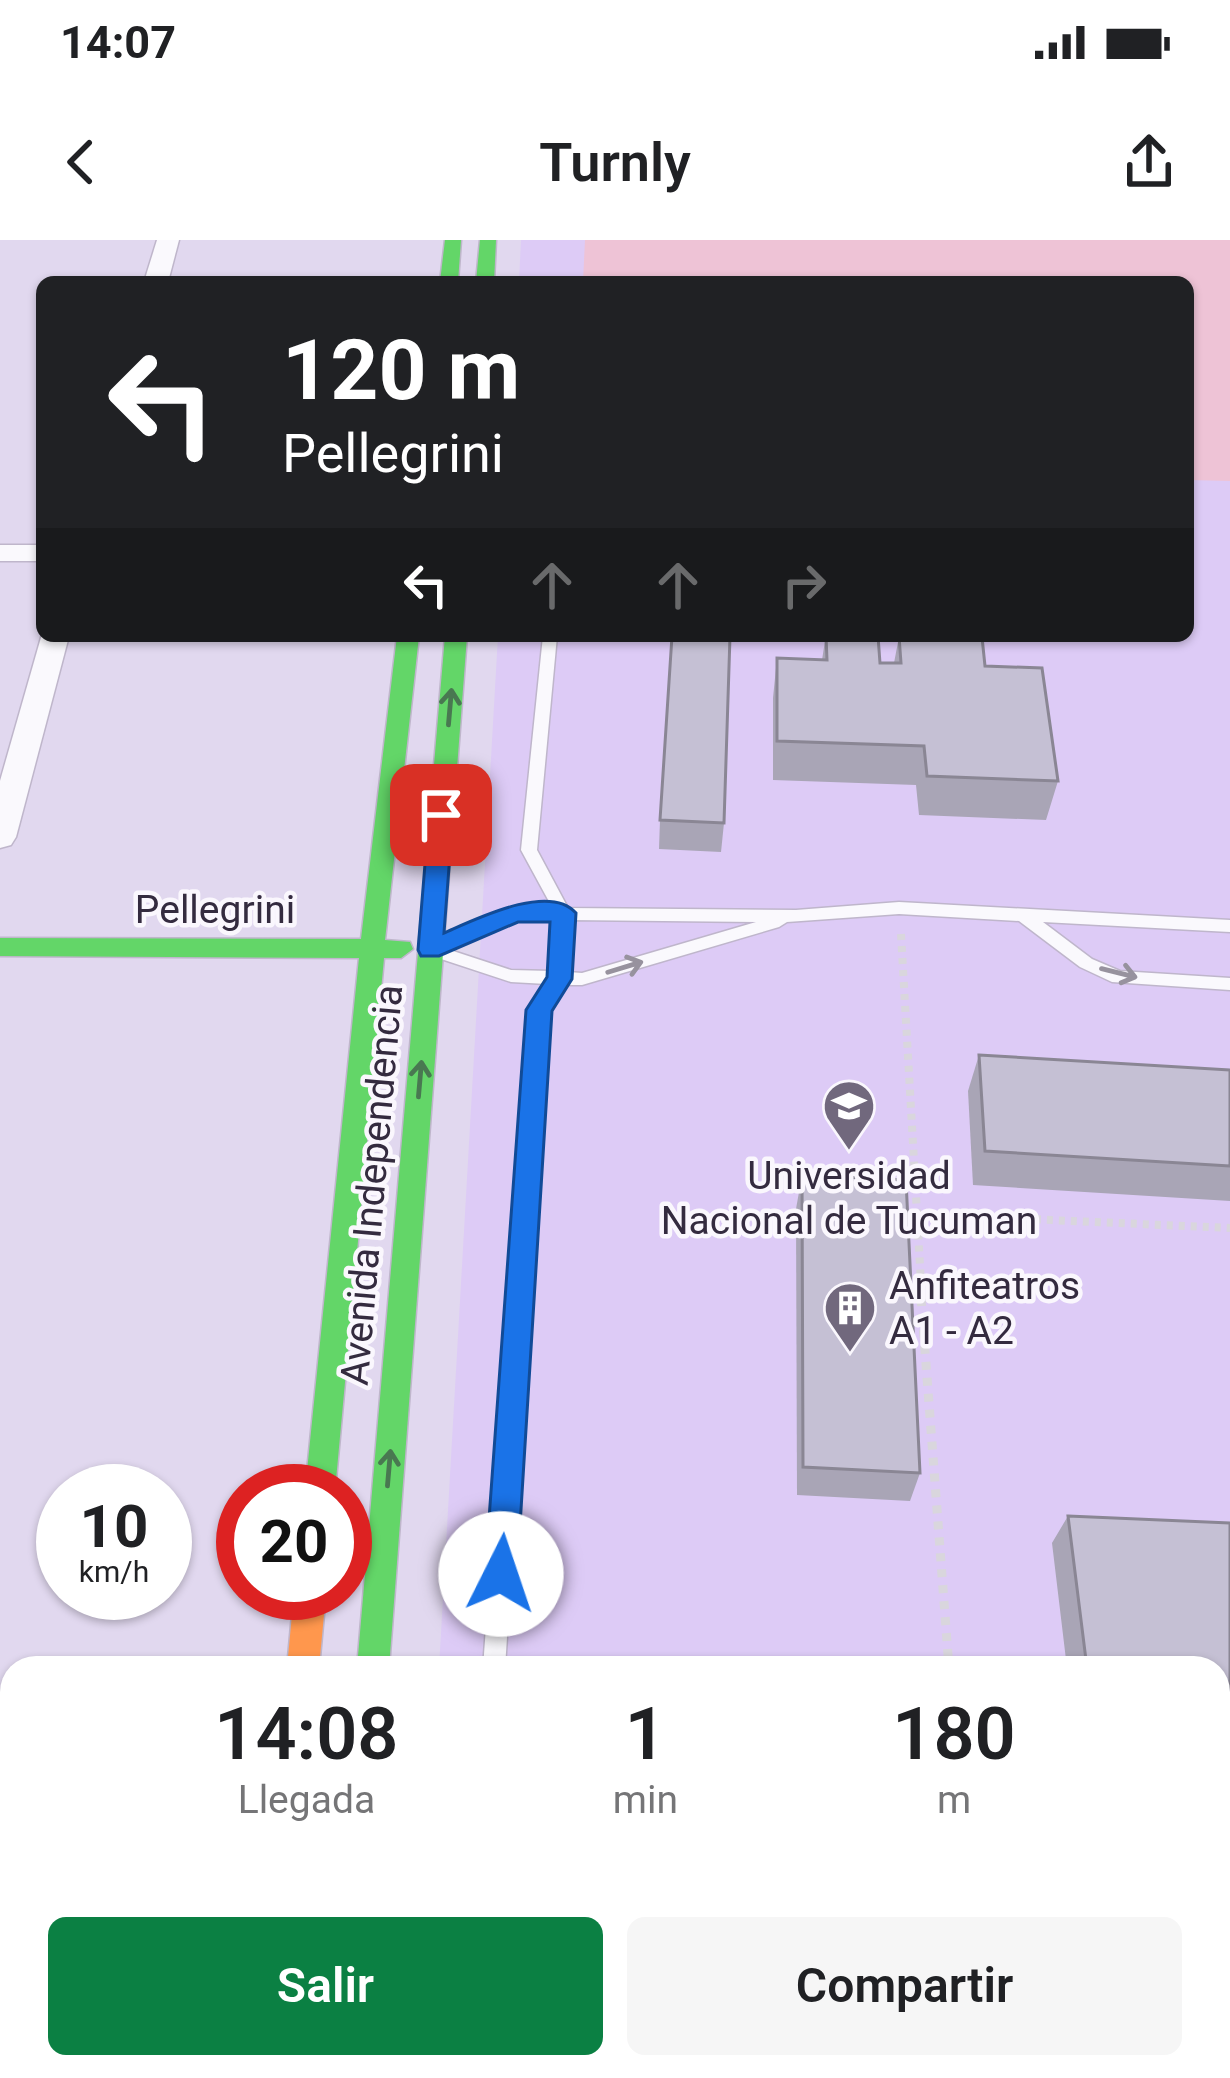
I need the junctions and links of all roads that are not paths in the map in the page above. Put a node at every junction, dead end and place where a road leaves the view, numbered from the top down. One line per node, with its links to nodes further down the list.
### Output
1 (168, 240): 4 (street)
2 (453, 240): 5 (main road)
3 (488, 240): 6 (main road)
4 (158, 276)
5 (449, 276)
6 (485, 276)
7 (0, 553): 8 (street)
8 (36, 553)
9 (54, 642): 13 (street)
10 (407, 642): 19 (main road, Avenida Independencia)
11 (456, 642): 20 (main road, Avenida Independencia, one-way to 11)
12 (549, 642): 14 (lane)
13 (0, 837)
14 (563, 913): 15 (lane, Pellegrini); 20 (lane, Pellegrini); 21 (lane)
15 (796, 916): 16 (lane, Pellegrini); 21 (lane, Pellegrini, one-way to 15)
16 (1024, 916): 17 (lane, Pellegrini); 22 (lane, one-way to 22)
17 (1230, 926)
18 (0, 947): 19 (main road, Pellegrini)
19 (372, 950): 20 (main road, Pellegrini); 23 (main road, Avenida Independencia)
20 (430, 950): 21 (lane, Pellegrini); 26 (main road, Avenida Independencia, one-way to 20)
21 (559, 979): 27 (lane)
22 (1230, 984)
23 (323, 1464)
24 (307, 1620): 25 (main road)
25 (304, 1656)
26 (374, 1656)
27 (495, 1656)

